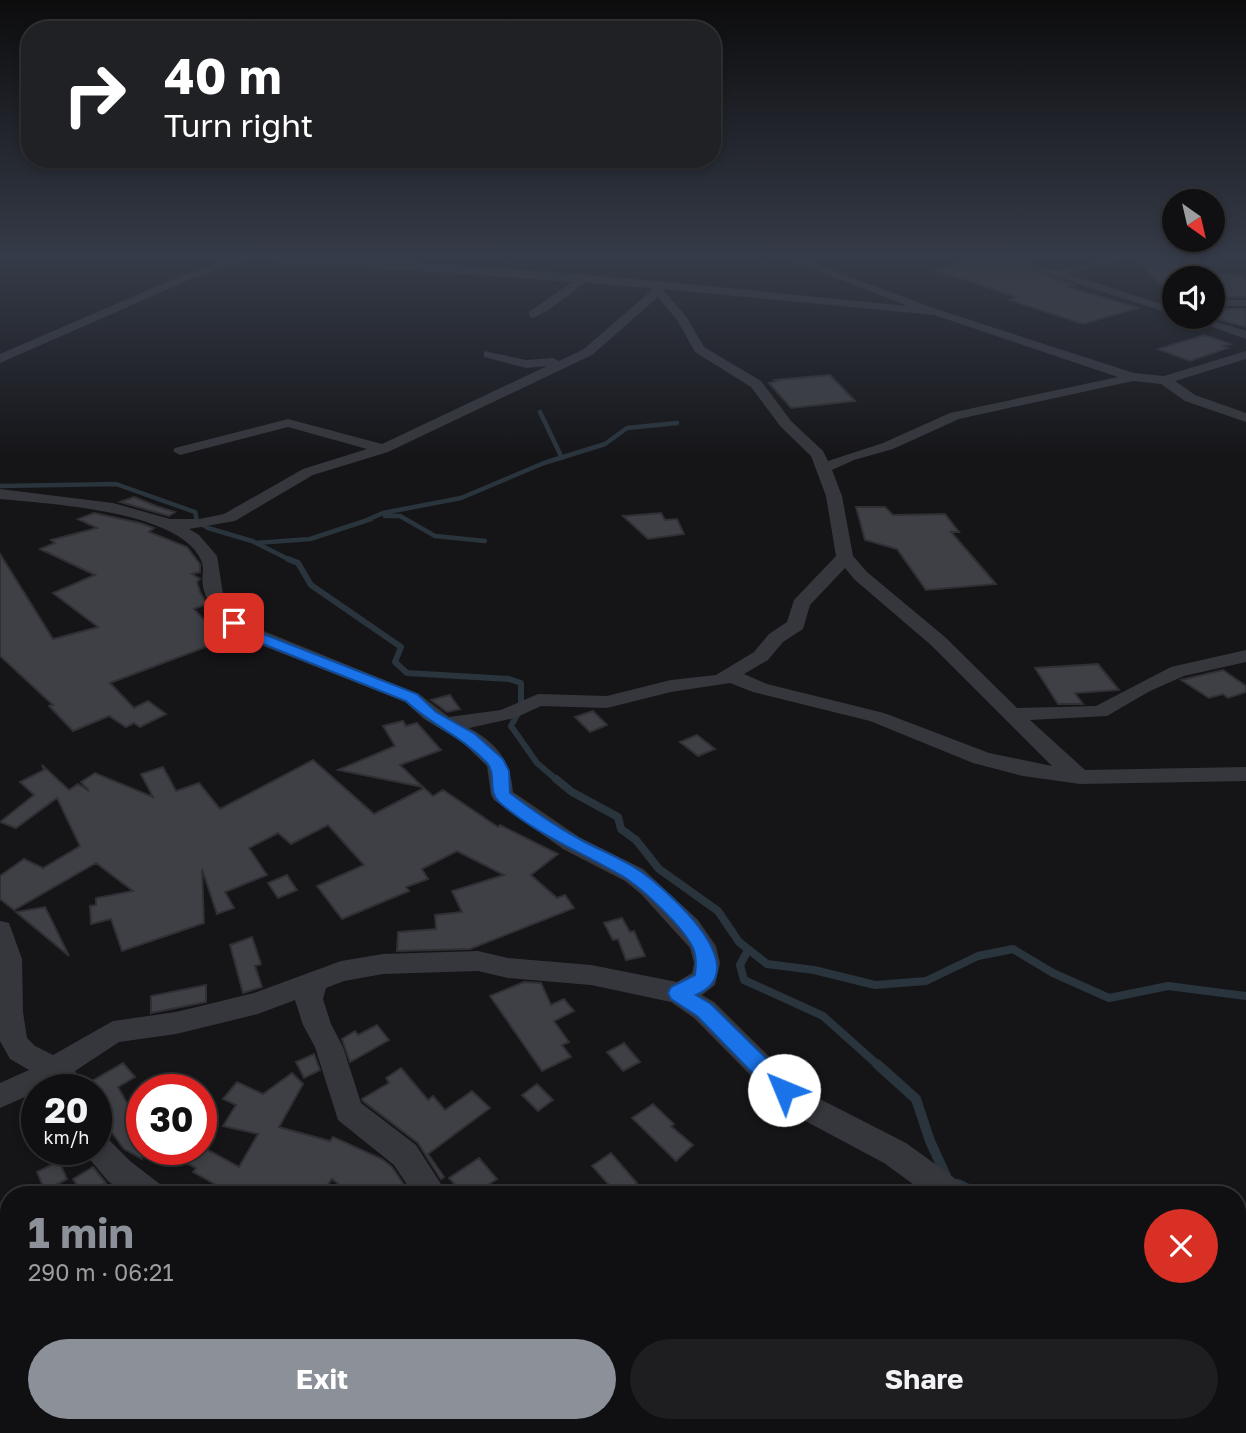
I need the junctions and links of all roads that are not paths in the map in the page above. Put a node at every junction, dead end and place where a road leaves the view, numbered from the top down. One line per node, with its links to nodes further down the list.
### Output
1 (78, 325): 9 (street)
2 (619, 325): 10 (street)
3 (685, 325): 16 (street)
4 (974, 325): 11 (street)
5 (1225, 328): 6 (street)
6 (1246, 335)
7 (488, 354): 10 (street)
8 (1246, 355): 12 (street)
9 (0, 359)
10 (566, 361): 14 (street)
11 (1132, 377): 12 (street); 16 (street)
12 (1165, 380): 13 (street)
13 (1246, 418)
14 (383, 449): 15 (street); 18 (street)
15 (180, 451)
16 (824, 468): 19 (street)
17 (0, 494): 18 (street)
18 (170, 524): 23 (street)
19 (845, 557): 21 (street); 22 (street)
20 (1246, 656): 22 (street)
21 (731, 676): 23 (street); 25 (street)
22 (1010, 714): 25 (street)
23 (448, 723): 28 (street)
24 (1246, 774): 25 (street)
25 (1080, 777)
26 (0, 930): 29 (street)
27 (314, 983): 28 (street); 30 (street); 35 (street)
28 (678, 993): 36 (street)
29 (55, 1074)
30 (68, 1074)
31 (21, 1090): 32 (street)
32 (0, 1096)
33 (112, 1164): 34 (street)
34 (138, 1186)
35 (426, 1186)
36 (941, 1186)

